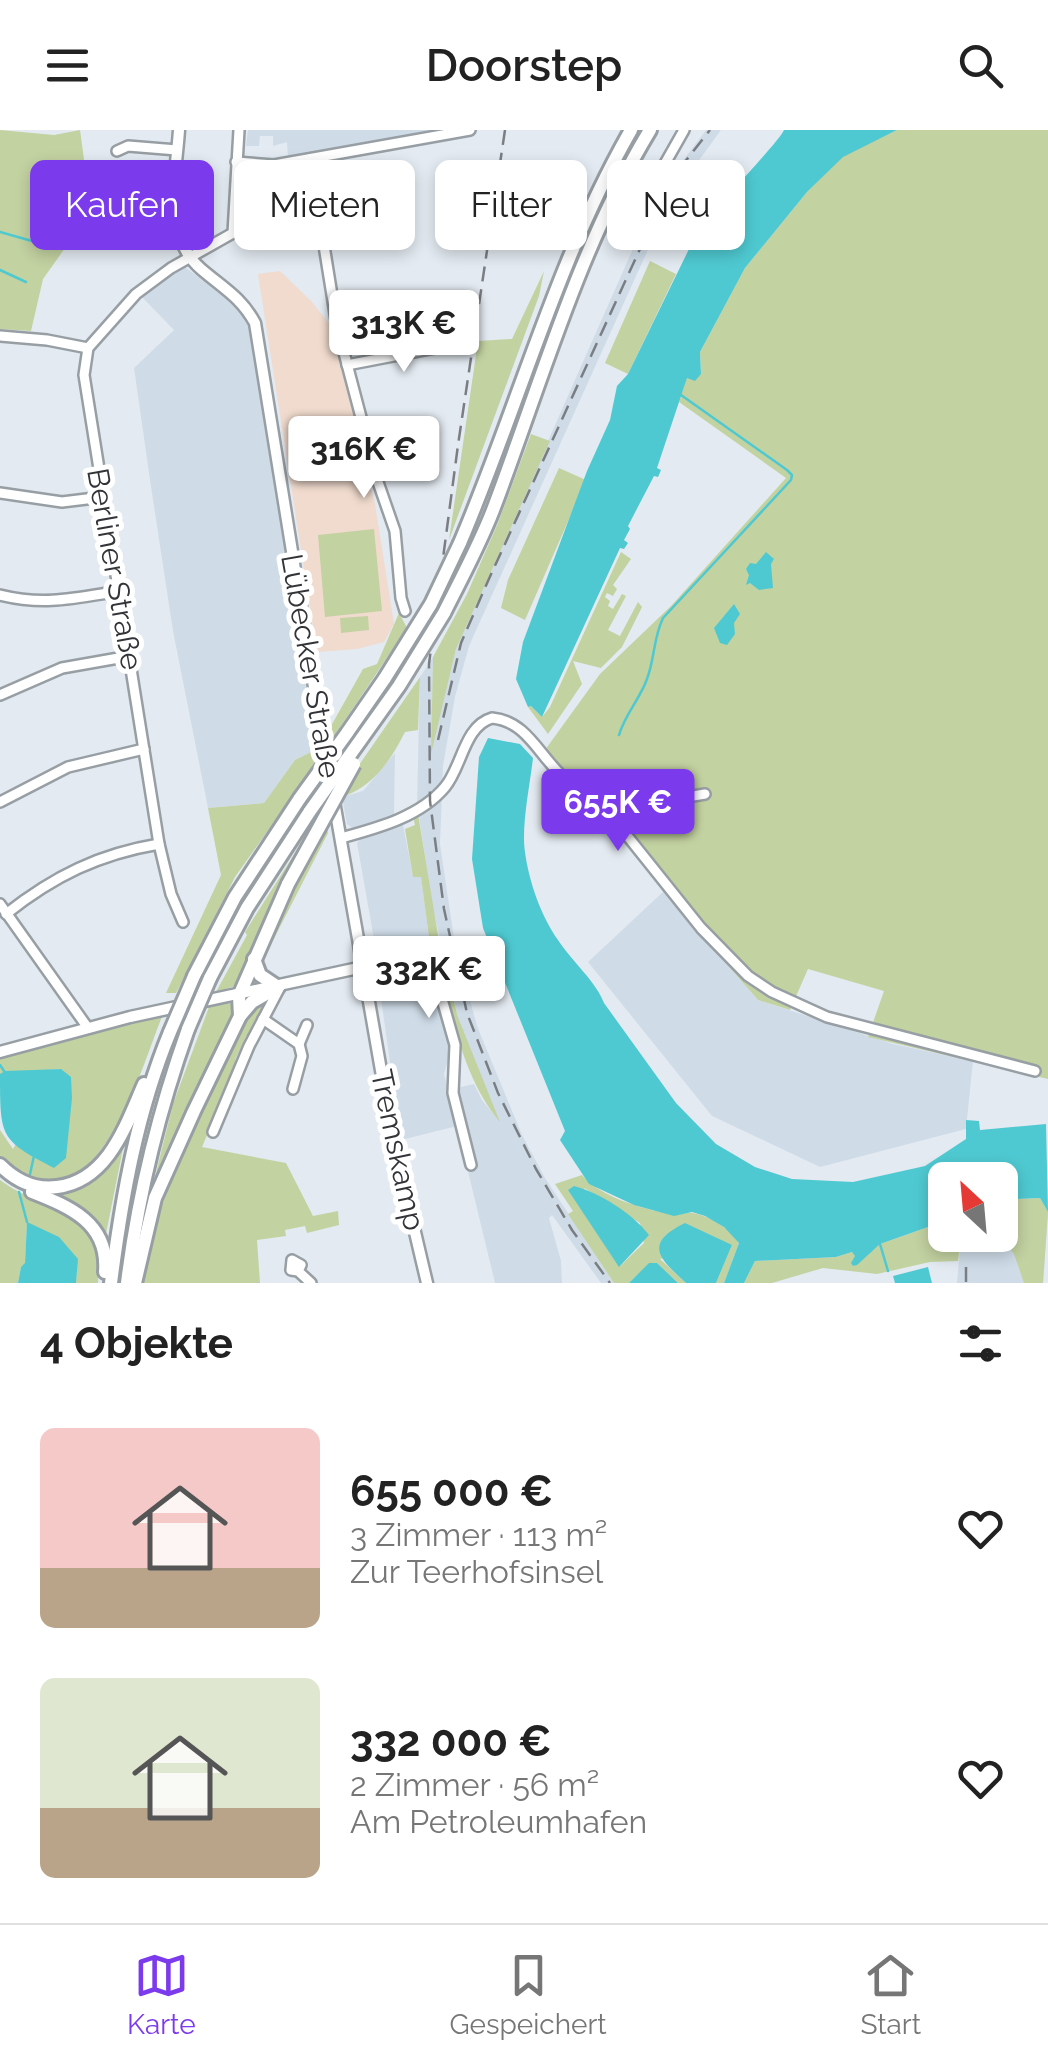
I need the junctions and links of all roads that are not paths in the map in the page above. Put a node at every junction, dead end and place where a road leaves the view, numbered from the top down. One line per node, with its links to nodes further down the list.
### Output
1 (179, 130): 7 (main road)
2 (239, 130): 10 (street)
3 (470, 130): 9 (street)
4 (631, 130): 44 (highway, bridge)
5 (650, 130): 26 (highway, bridge)
6 (684, 130): 12 (street)
7 (178, 150): 8 (street); 14 (main road)
8 (117, 151)
9 (310, 158): 11 (street); 18 (street)
10 (236, 160)
11 (300, 160)
12 (667, 160)
13 (234, 198): 14 (street)
14 (189, 257): 17 (street); 31 (main road, Lübecker Straße)
15 (0, 336): 17 (street)
16 (452, 346): 18 (street)
17 (88, 348): 20 (street, Berliner Straße)
18 (347, 364): 23 (street)
19 (0, 493): 20 (street)
20 (103, 498): 21 (street, Berliner Straße)
21 (120, 590): 22 (street); 24 (street, Berliner Straße)
22 (0, 595)
23 (405, 610)
24 (130, 656): 25 (street); 27 (street, Berliner Straße)
25 (0, 695)
26 (357, 747): 35 (highway, bridge); 53 (highway, bridge)
27 (144, 750): 30 (street); 32 (street, Berliner Straße)
28 (705, 794): 29 (street)
29 (608, 798): 31 (street); 46 (street)
30 (0, 802)
31 (342, 838): 36 (main road, Tremskamp)
32 (159, 844): 33 (street); 34 (street, Berliner Straße)
33 (3, 909): 42 (street)
34 (183, 922)
35 (254, 959): 37 (highway); 38 (highway)
36 (363, 968): 37 (main road); 49 (street); 56 (main road, Tremskamp)
37 (279, 987): 38 (main road); 39 (highway); 40 (street)
38 (239, 996): 39 (highway); 42 (main road)
39 (240, 1016): 54 (highway)
40 (263, 1019): 43 (street); 48 (street)
41 (307, 1024): 43 (street)
42 (88, 1028): 45 (main road)
43 (299, 1044): 47 (street)
44 (162, 1051): 50 (highway); 52 (highway)
45 (0, 1052)
46 (1035, 1070)
47 (293, 1089)
48 (213, 1132)
49 (471, 1165)
50 (0, 1169): 52 (highway)
51 (298, 1271): 55 (street)
52 (108, 1283)
53 (127, 1283)
54 (136, 1283)
55 (311, 1283)
56 (427, 1283)

